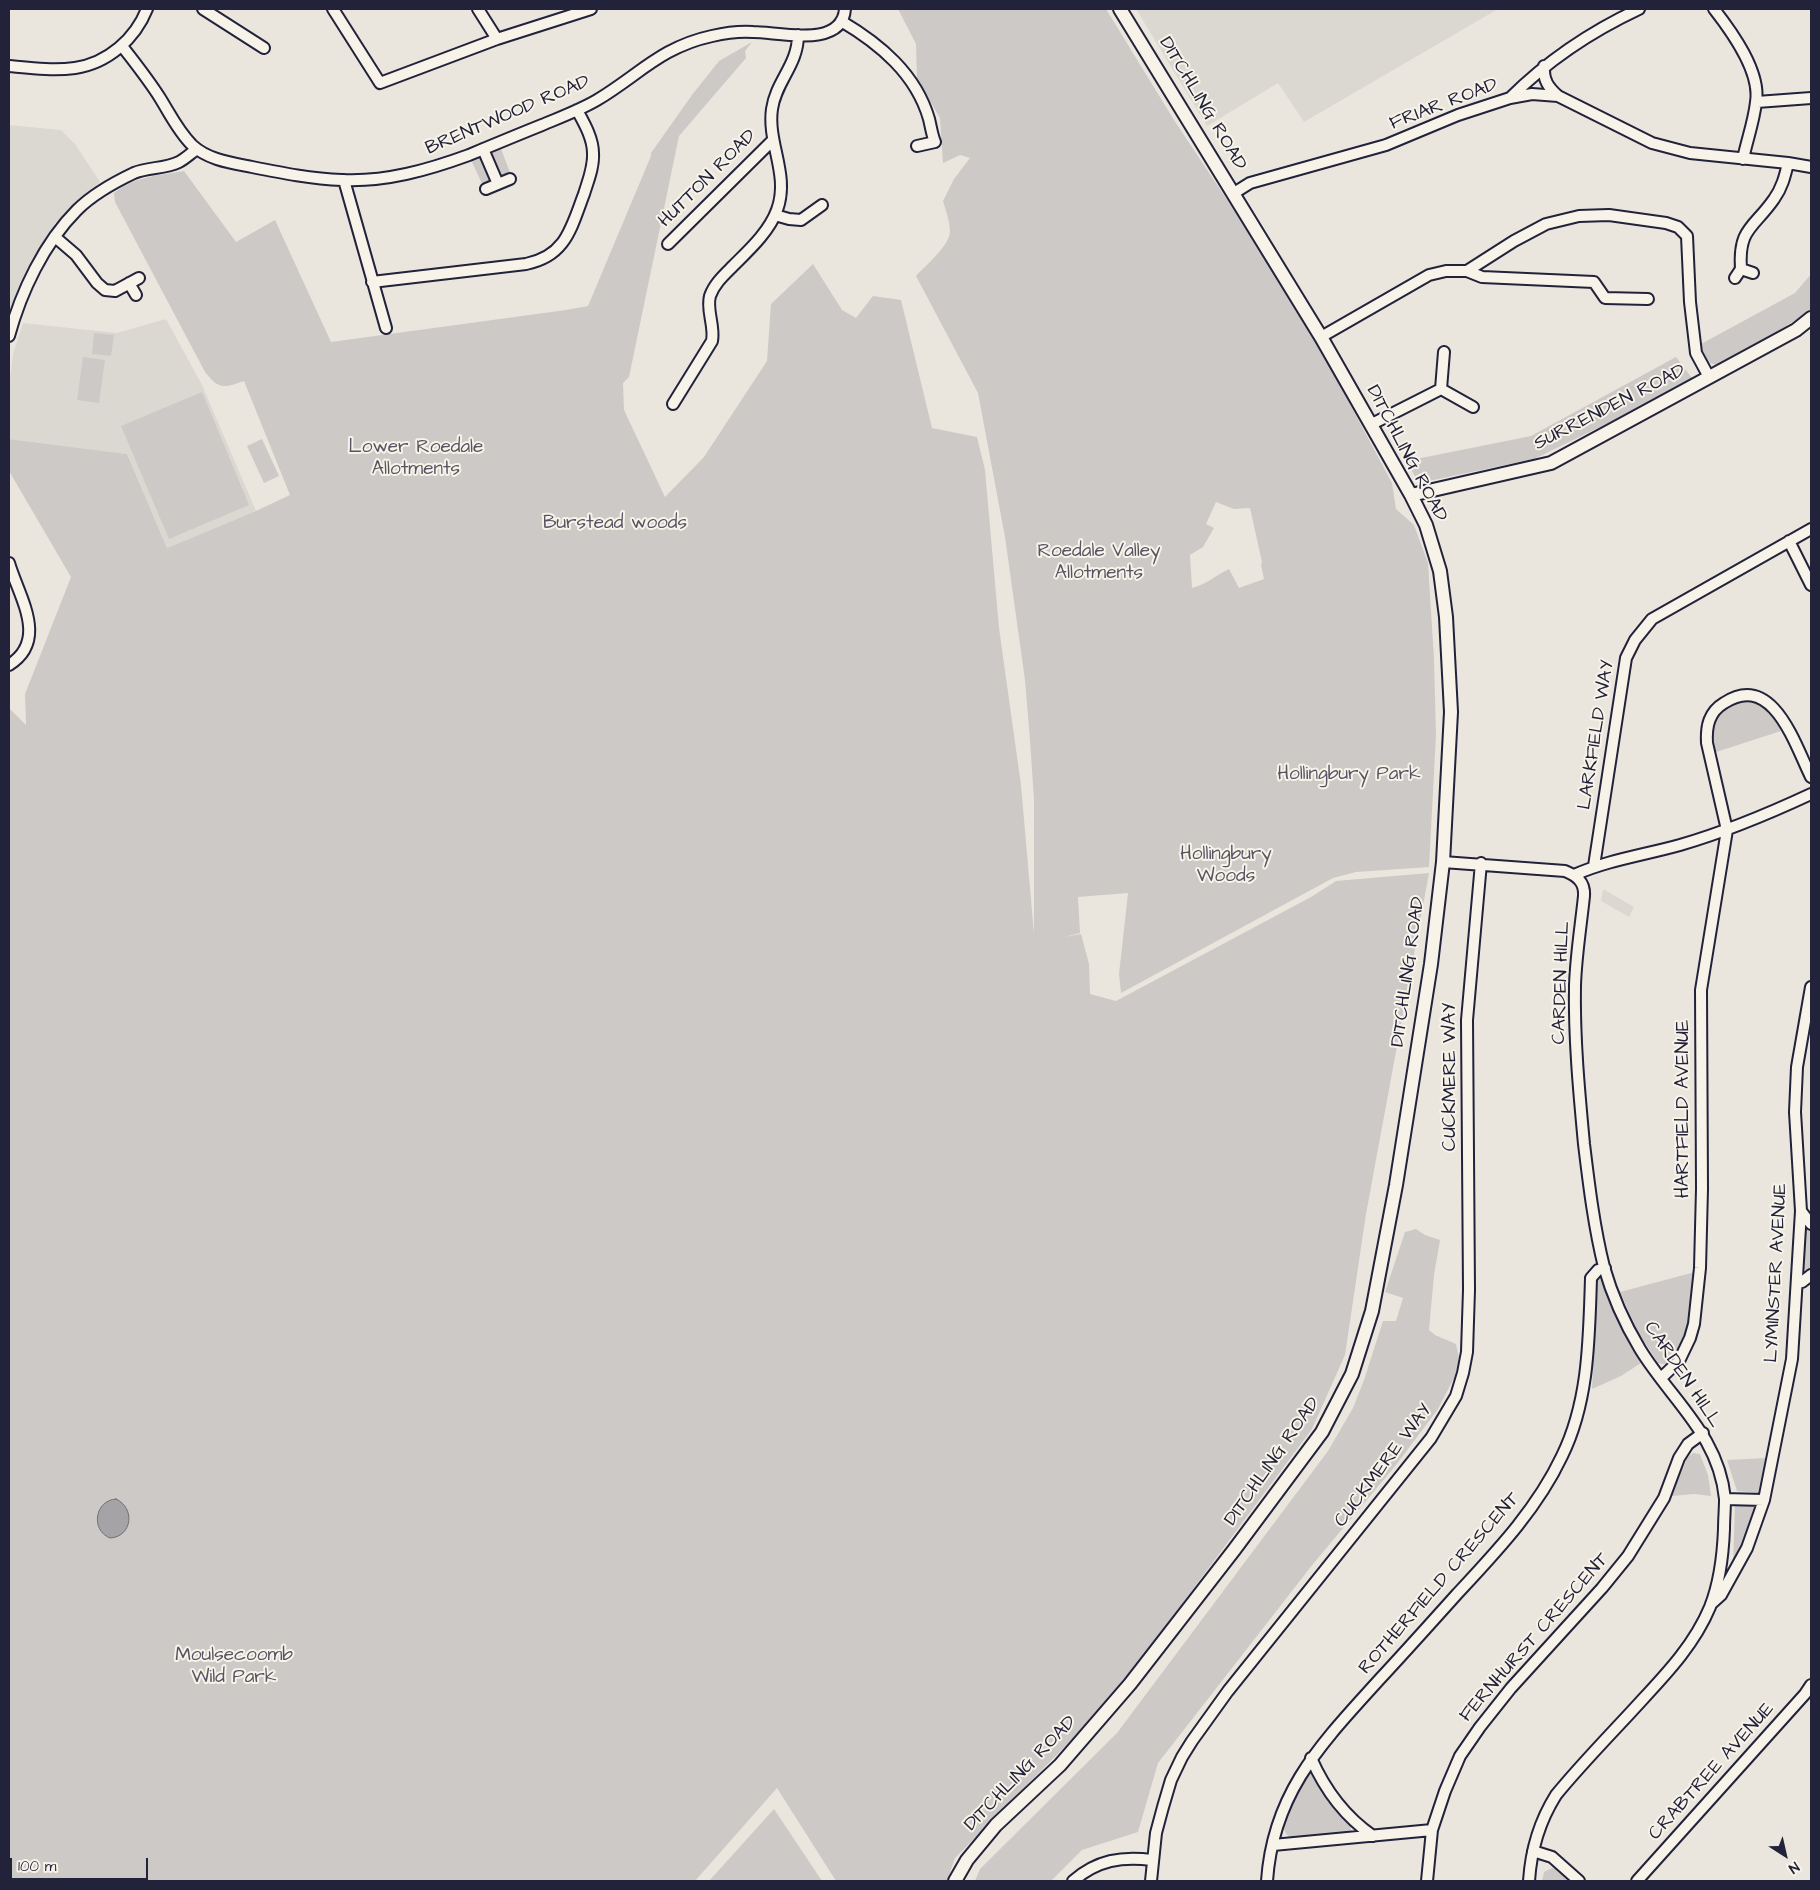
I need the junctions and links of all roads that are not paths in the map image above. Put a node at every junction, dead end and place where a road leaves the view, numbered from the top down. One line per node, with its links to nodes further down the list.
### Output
1 (147, 9): 13 (street)
2 (203, 9): 14 (street)
3 (333, 9): 12 (street)
4 (478, 9): 12 (street)
5 (591, 9): 12 (street)
6 (845, 9): 10 (street)
7 (1120, 9): 33 (street, DITCHLING ROAD)
8 (1639, 9): 16 (street)
9 (1714, 9): 20 (street)
10 (841, 21): 11 (street, BRENTWOOD ROAD); 23 (street)
11 (798, 35): 21 (street, BRENTWOOD ROAD); 22 (street)
12 (496, 39)
13 (122, 46): 15 (street); 24 (street, BRENTWOOD ROAD)
14 (264, 48)
15 (9, 66)
16 (1544, 66): 17 (street); 18 (street)
17 (1558, 96): 18 (street, FRIAR ROAD); 26 (street, FRIAR ROAD)
18 (1510, 98): 33 (street, FRIAR ROAD)
19 (1811, 98): 20 (street)
20 (1756, 102): 26 (street)
21 (577, 110): 25 (street, BRENTWOOD ROAD); 41 (street)
22 (773, 140): 35 (street); 37 (street, HUTTON ROAD)
23 (917, 146)
24 (197, 149): 30 (street, BRENTWOOD ROAD); 36 (street)
25 (483, 149): 30 (street, BRENTWOOD ROAD); 31 (street)
26 (1743, 159): 27 (street, FRIAR ROAD)
27 (1788, 163): 28 (street, FRIAR ROAD); 39 (street)
28 (1811, 167)
29 (510, 179): 31 (street)
30 (344, 180): 41 (street)
31 (498, 184): 32 (street)
32 (486, 189)
33 (1234, 193): 48 (street, DITCHLING ROAD)
34 (822, 205): 35 (street)
35 (775, 215): 52 (street)
36 (55, 237): 42 (street); 47 (street)
37 (668, 244)
38 (1467, 270): 44 (street); 48 (street); 50 (street)
39 (1753, 273)
40 (139, 278): 42 (street)
41 (372, 282): 46 (street)
42 (130, 284): 43 (street)
43 (136, 295)
44 (1648, 299)
45 (1811, 318): 50 (street, SURRENDEN ROAD)
46 (386, 328)
47 (9, 336)
48 (1321, 337): 54 (street, DITCHLING ROAD)
49 (1444, 352): 51 (street)
50 (1709, 377): 55 (street, SURRENDEN ROAD)
51 (1441, 389): 53 (street); 54 (street)
52 (673, 404)
53 (1473, 407)
54 (1372, 424): 55 (street, DITCHLING ROAD)
55 (1411, 495): 64 (street, DITCHLING ROAD)
56 (1811, 529): 57 (street, LARKFIELD WAY)
57 (1789, 541): 59 (street); 66 (street, LARKFIELD WAY)
58 (9, 563): 60 (street)
59 (1811, 585)
60 (9, 665)
61 (1811, 777): 63 (street)
62 (1811, 794): 63 (street)
63 (1727, 830): 66 (street); 74 (street, HARTFIELD AVENUE)
64 (1443, 862): 65 (street); 86 (street, DITCHLING ROAD)
65 (1481, 863): 67 (street); 85 (street, CUCKMERE WAY)
66 (1594, 866): 67 (street)
67 (1574, 875): 71 (street, CARDEN HILL)
68 (1811, 987): 69 (street, LYMINSTER AVENUE)
69 (1801, 1211): 70 (street); 73 (street, LYMINSTER AVENUE)
70 (1811, 1224)
71 (1604, 1268): 74 (street, CARDEN HILL); 80 (street, ROTHERFIELD CRESCENT)
72 (1811, 1275): 73 (street)
73 (1798, 1283): 77 (street, LYMINSTER AVENUE)
74 (1661, 1378): 75 (street, CARDEN HILL)
75 (1703, 1433): 76 (street, CARDEN HILL); 81 (street, FERNHURST CRESCENT)
76 (1724, 1499): 77 (street); 78 (street, CARDEN HILL)
77 (1764, 1500): 78 (street, LYMINSTER AVENUE)
78 (1711, 1604): 84 (street, CARDEN HILL)
79 (1811, 1685): 93 (street, CRABTREE AVENUE)
80 (1311, 1758): 82 (street); 83 (street, ROTHERFIELD CRESCENT)
81 (1432, 1830): 82 (street); 90 (street, FERNHURST CRESCENT)
82 (1373, 1836): 83 (street)
83 (1273, 1845): 89 (street, ROTHERFIELD CRESCENT)
84 (1533, 1851): 91 (street, CARDEN HILL); 92 (street)
85 (1152, 1860): 87 (street); 88 (street, CUCKMERE WAY)
86 (955, 1881)
87 (1074, 1881)
88 (1151, 1881)
89 (1268, 1881)
90 (1427, 1881)
91 (1529, 1881)
92 (1579, 1881)
93 (1637, 1881)

